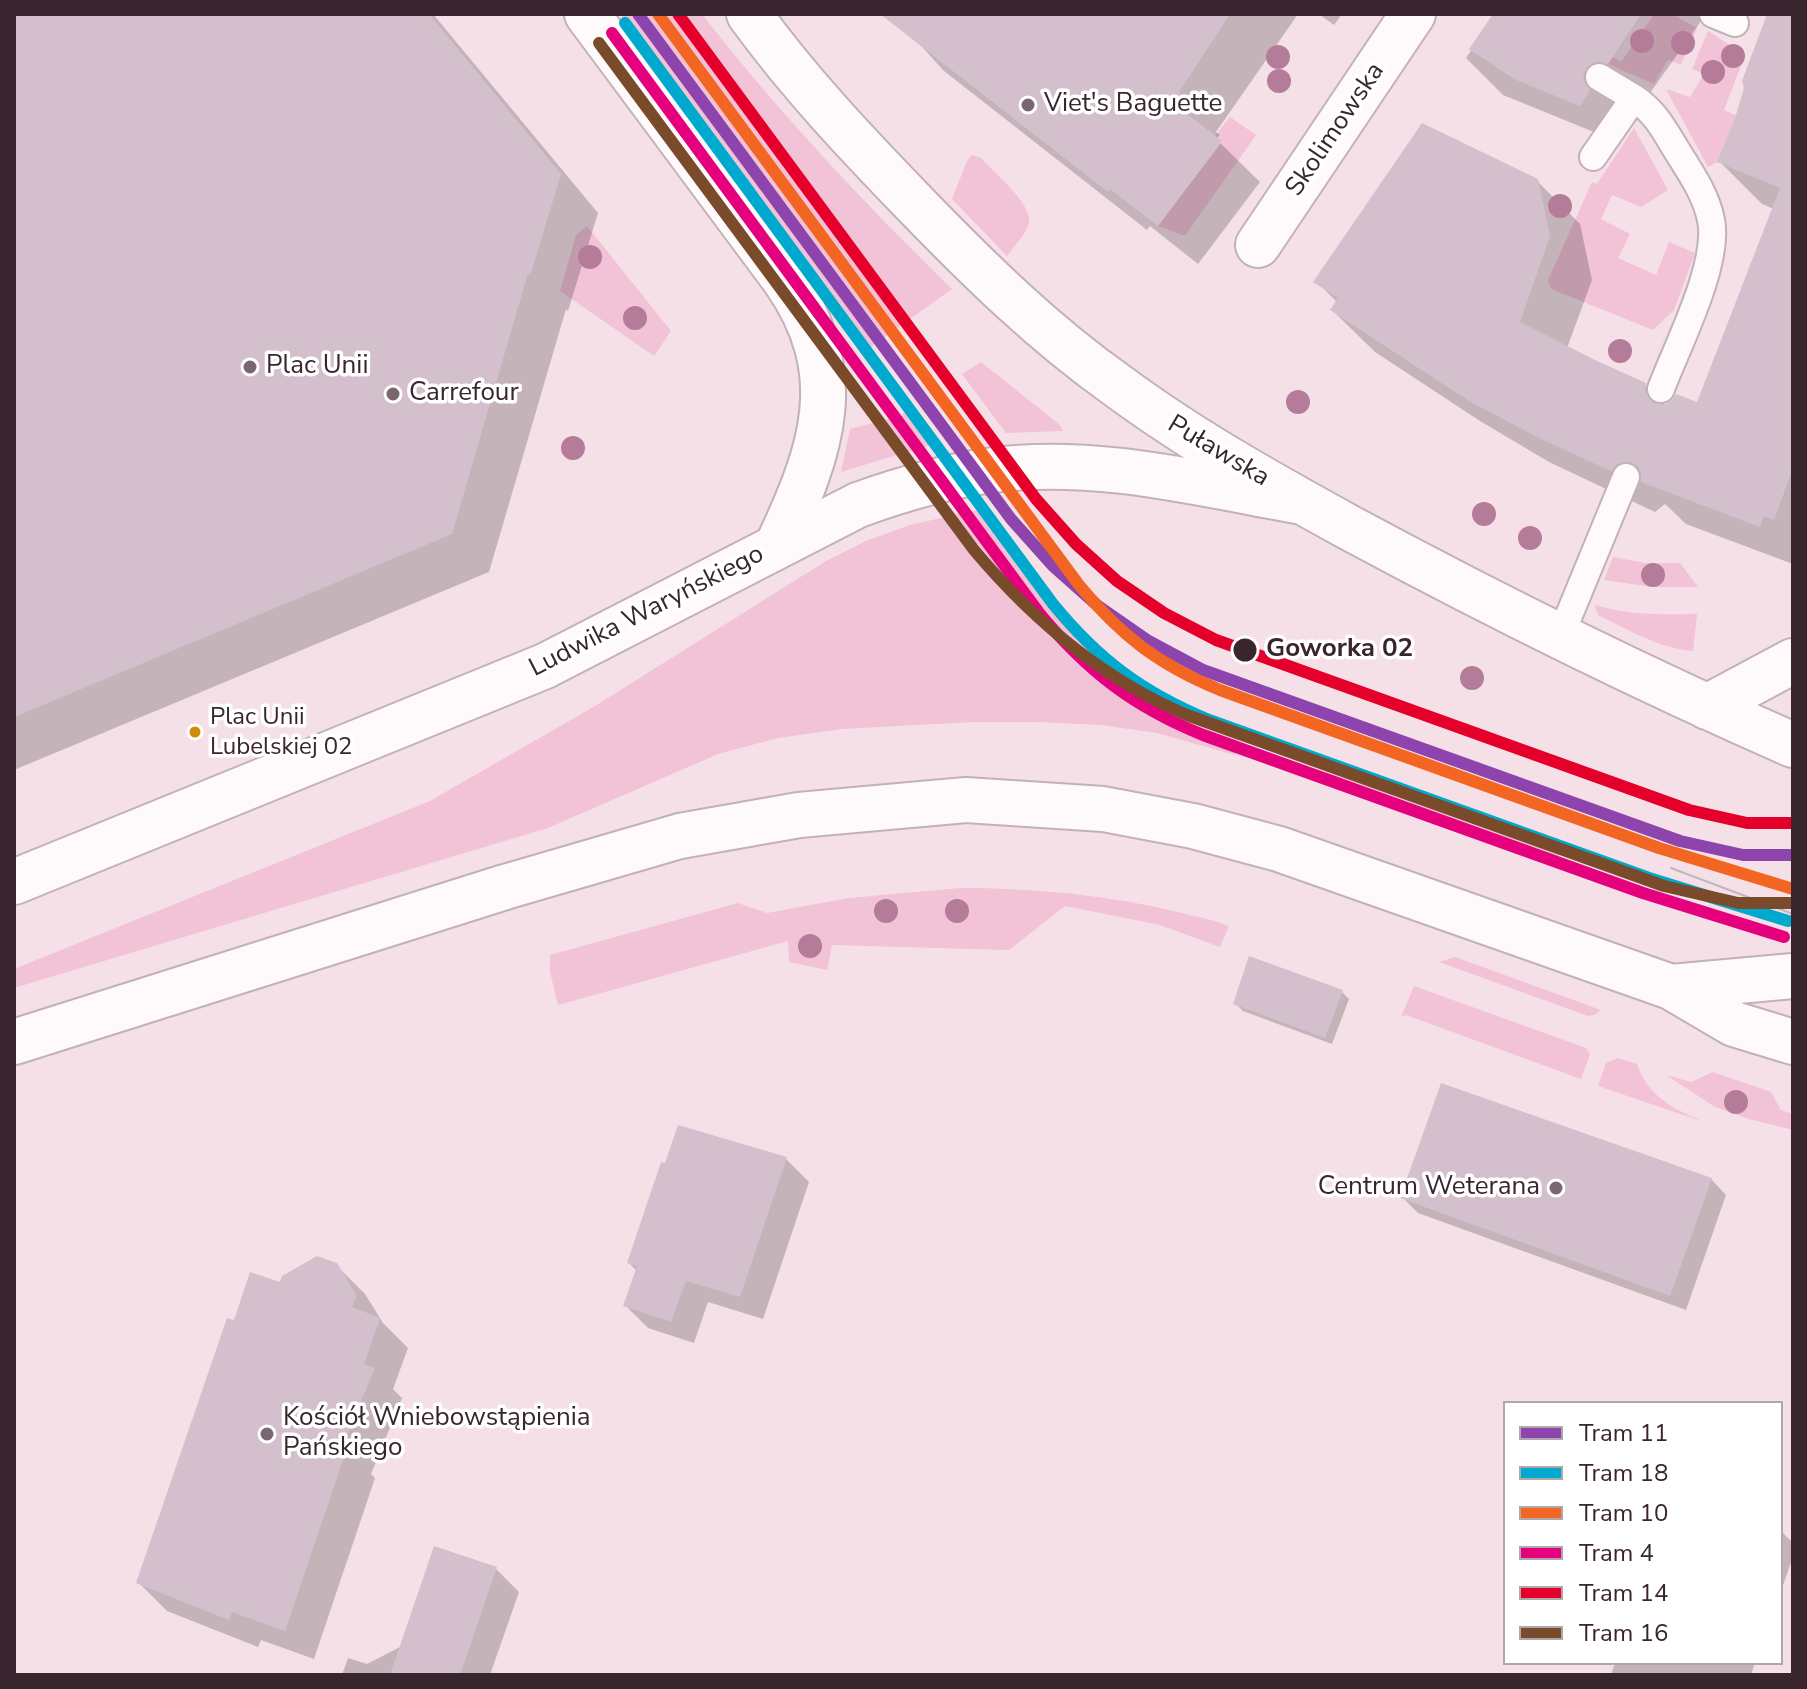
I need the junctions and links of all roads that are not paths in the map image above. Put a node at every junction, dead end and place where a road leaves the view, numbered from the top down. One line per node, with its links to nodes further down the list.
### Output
1 (587, 14): 11 (main road)
2 (749, 14): 10 (main road, Puławska)
3 (1413, 14): 7 (main road, Skolimowska)
4 (1599, 77): 5 (lane)
5 (1634, 98): 6 (lane); 8 (lane)
6 (1593, 157)
7 (1258, 245)
8 (1661, 389)
9 (1626, 477): 12 (lane)
10 (1302, 502): 11 (main road, Ludwika Waryńskiego); 12 (main road, Puławska)
11 (777, 546): 16 (main road, Ludwika Waryńskiego)
12 (1560, 637): 14 (main road, Puławska)
13 (1793, 661): 14 (main road)
14 (1707, 707): 15 (main road, Puławska)
15 (1793, 745)
16 (14, 882)
17 (1793, 976): 18 (main road)
18 (1671, 987): 19 (main road); 20 (main road)
19 (14, 1042)
20 (1793, 1042)

